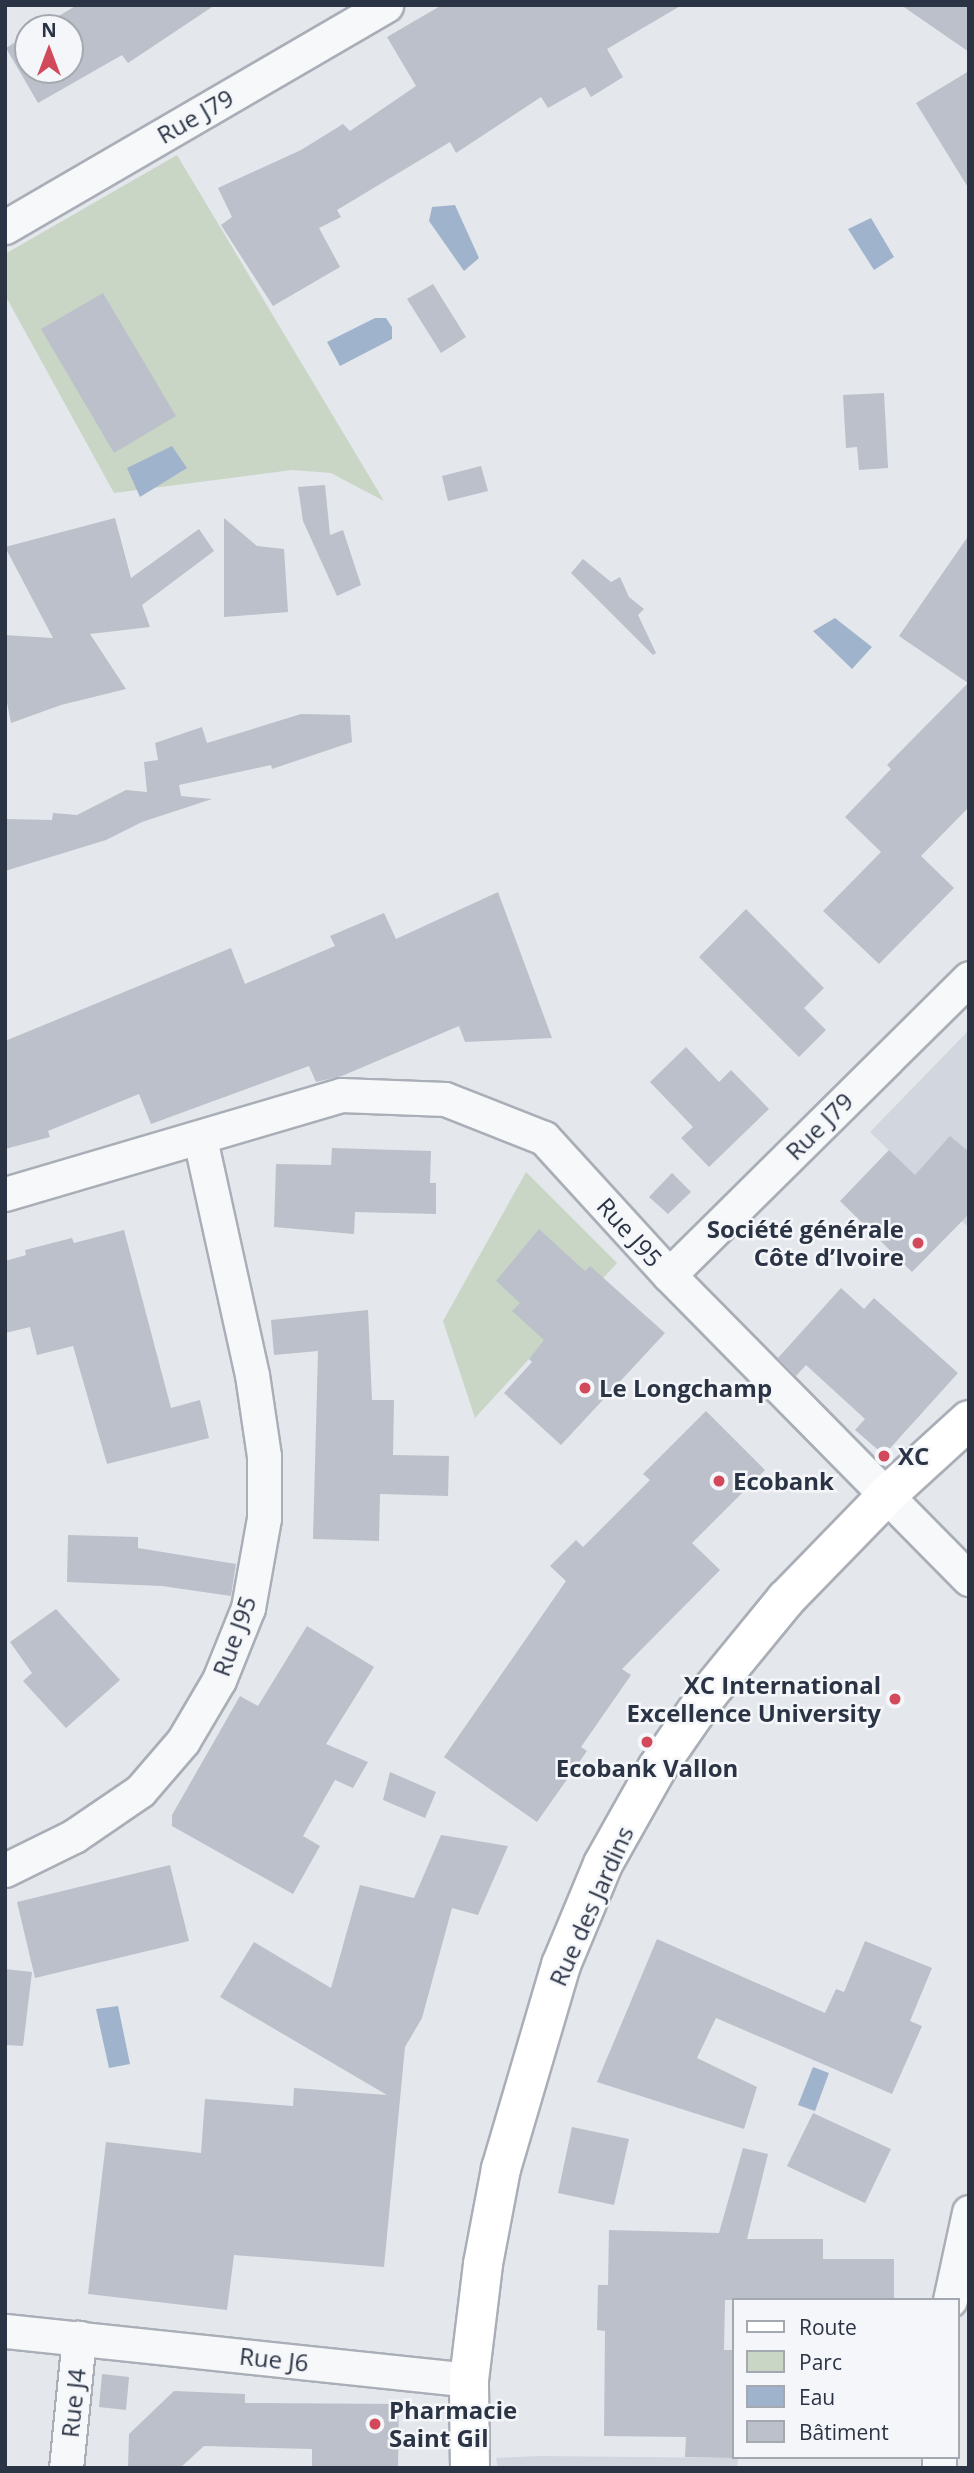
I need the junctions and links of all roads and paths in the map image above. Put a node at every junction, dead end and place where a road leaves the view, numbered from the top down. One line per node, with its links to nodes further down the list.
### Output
1 (386, 5): 2 (street, Rue J79)
2 (5, 227)
3 (969, 978): 6 (street, Rue J79)
4 (200, 1138): 5 (street, Rue J95); 6 (street, Rue J95); 10 (street, Rue J95)
5 (5, 1194)
6 (669, 1275): 8 (street, Rue J95)
7 (969, 1420): 8 (main road, Rue des Jardins)
8 (887, 1495): 9 (street, Rue J95); 15 (main road, Rue des Jardins)
9 (969, 1579)
10 (5, 1870)
11 (969, 2212): 12 (street)
12 (950, 2298)
13 (5, 2331): 14 (street, Rue J6)
14 (79, 2338): 15 (street, Rue J6); 16 (street, Rue J4)
15 (469, 2380): 17 (main road, Rue des Jardins)
16 (66, 2468)
17 (470, 2468)

